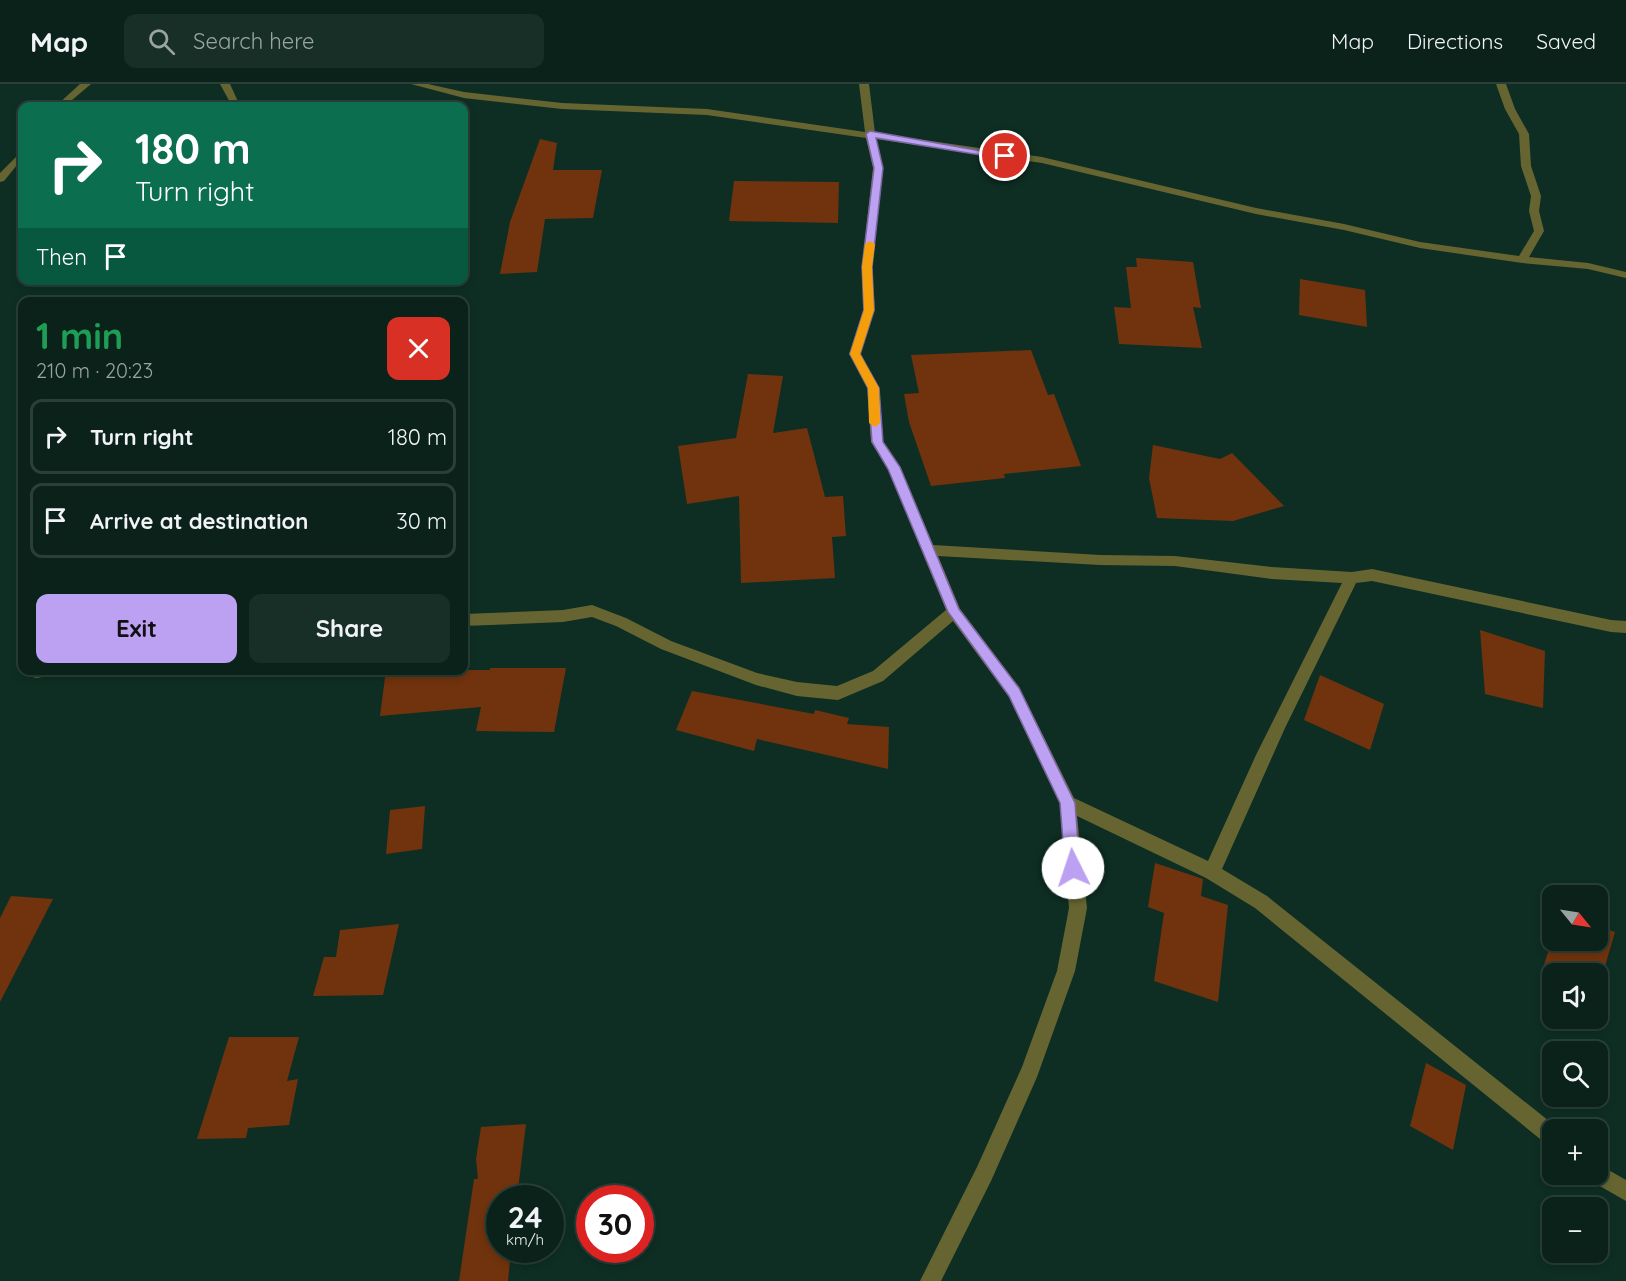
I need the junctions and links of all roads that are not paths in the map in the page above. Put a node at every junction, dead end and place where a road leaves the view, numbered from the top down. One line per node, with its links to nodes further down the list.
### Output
1 (86, 84): 6 (street)
2 (225, 84): 7 (street)
3 (416, 84): 8 (street)
4 (864, 84): 8 (street)
5 (1501, 84): 11 (street)
6 (65, 102)
7 (234, 102)
8 (870, 134): 11 (street); 13 (street)
9 (18, 159): 10 (street)
10 (0, 179)
11 (1522, 260): 12 (street)
12 (1626, 275)
13 (927, 550): 14 (street); 15 (street)
14 (1352, 578): 17 (street); 19 (street)
15 (954, 612): 16 (street); 18 (street)
16 (468, 621)
17 (1626, 627)
18 (1068, 803): 19 (street); 23 (street)
19 (1212, 872): 20 (street)
20 (1542, 1128)
21 (1608, 1180): 22 (street)
22 (1626, 1191)
23 (930, 1281)

